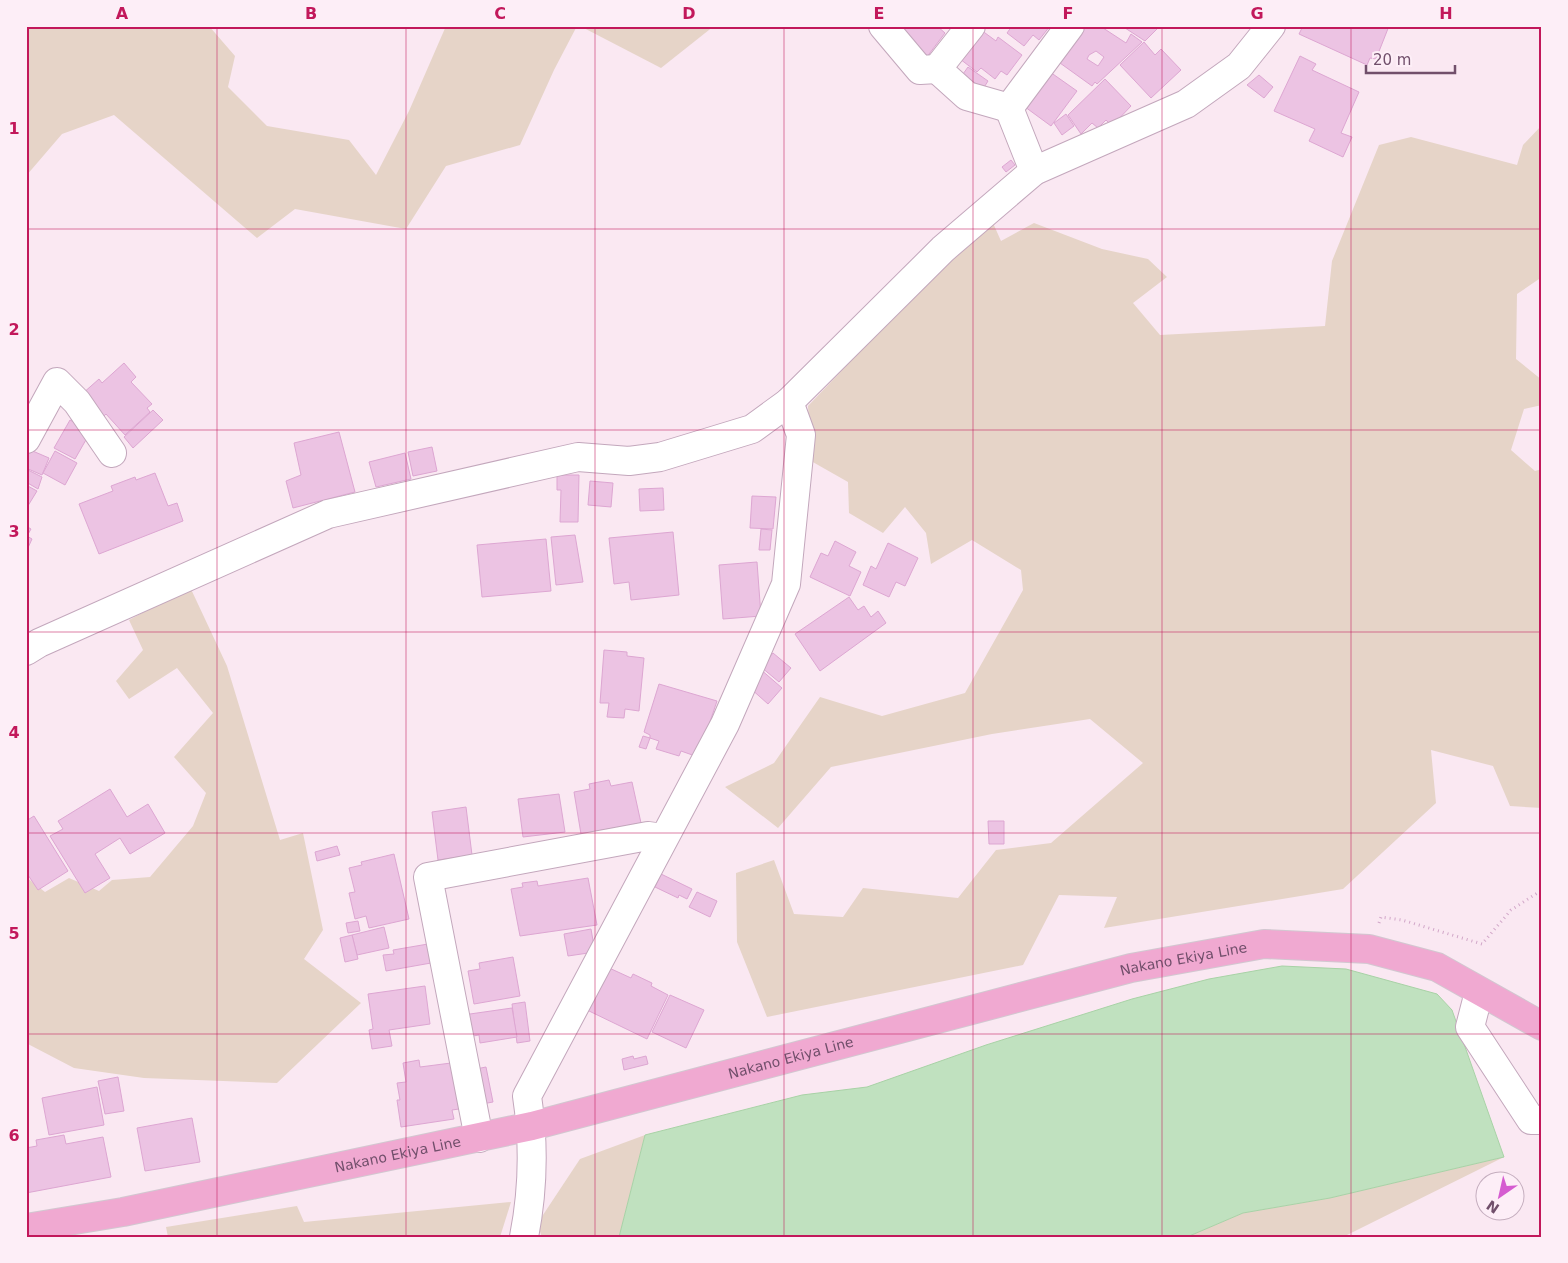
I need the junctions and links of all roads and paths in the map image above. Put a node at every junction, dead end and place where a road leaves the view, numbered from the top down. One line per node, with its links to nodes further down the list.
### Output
1 (883, 26): 5 (street)
2 (971, 26): 5 (street)
3 (1070, 26): 6 (street)
4 (1271, 26): 7 (street)
5 (937, 69): 6 (street)
6 (1009, 108): 7 (street)
7 (1034, 171): 8 (street)
8 (789, 402): 11 (street); 12 (street)
9 (26, 439): 10 (street)
10 (112, 453)
11 (26, 651)
12 (662, 838): 18 (street); 19 (street)
13 (1542, 890): 14 (path)
14 (1368, 949): 15 (main road, Nakano Ekiya Line); 18 (main road, Nakano Ekiya Line)
15 (1479, 992): 16 (main road, Nakano Ekiya Line); 17 (street)
16 (1542, 1026)
17 (1542, 1120)
18 (532, 1126): 19 (main road, Nakano Ekiya Line); 21 (street)
19 (479, 1138): 20 (main road, Nakano Ekiya Line)
20 (26, 1228)
21 (524, 1237)

